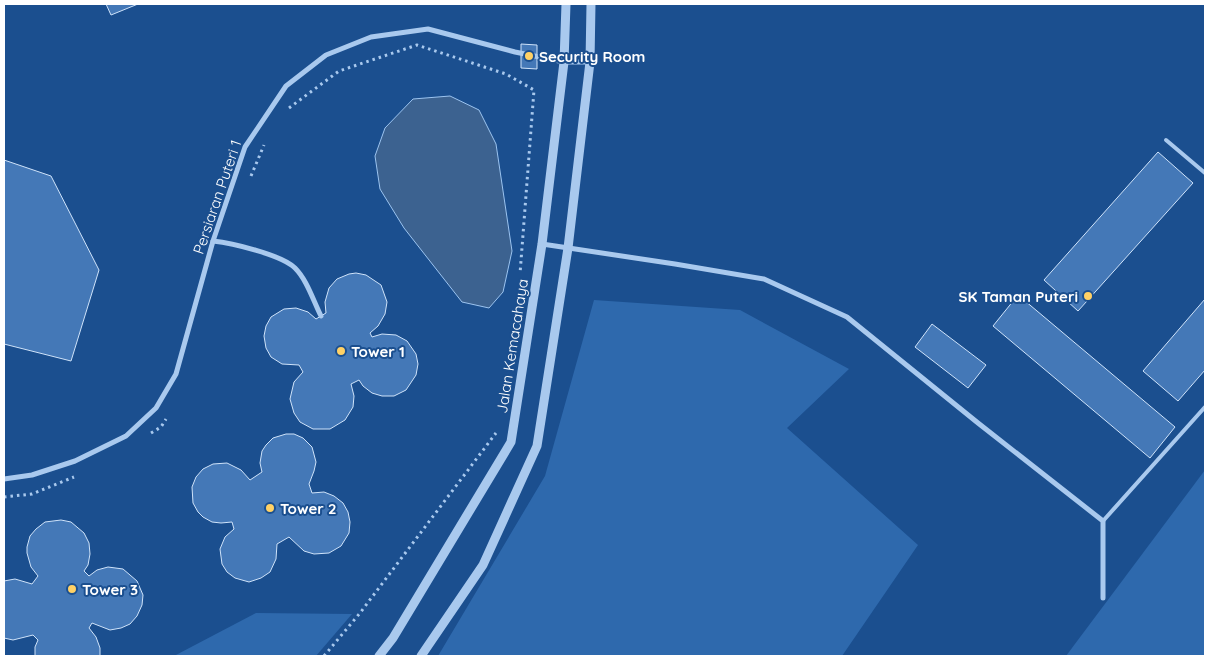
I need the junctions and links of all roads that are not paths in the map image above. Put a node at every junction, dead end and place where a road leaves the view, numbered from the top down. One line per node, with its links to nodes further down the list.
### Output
1 (566, 4): 3 (street, Jalan Kemacahaya)
2 (591, 4): 4 (street)
3 (564, 62): 4 (street, Persiaran Puteri 1); 7 (street, Persiaran Puteri 1); 8 (street, Jalan Kemacahaya)
4 (590, 62): 9 (street)
5 (1166, 140): 6 (lane)
6 (1205, 173)
7 (213, 240): 10 (street); 12 (street, Persiaran Puteri 1)
8 (542, 244): 9 (street); 15 (street, Jalan Kemacahaya)
9 (568, 248): 13 (street); 16 (street)
10 (321, 316)
11 (1205, 407): 13 (lane)
12 (4, 478)
13 (1103, 521): 14 (street)
14 (1103, 598)
15 (379, 656)
16 (422, 656)

